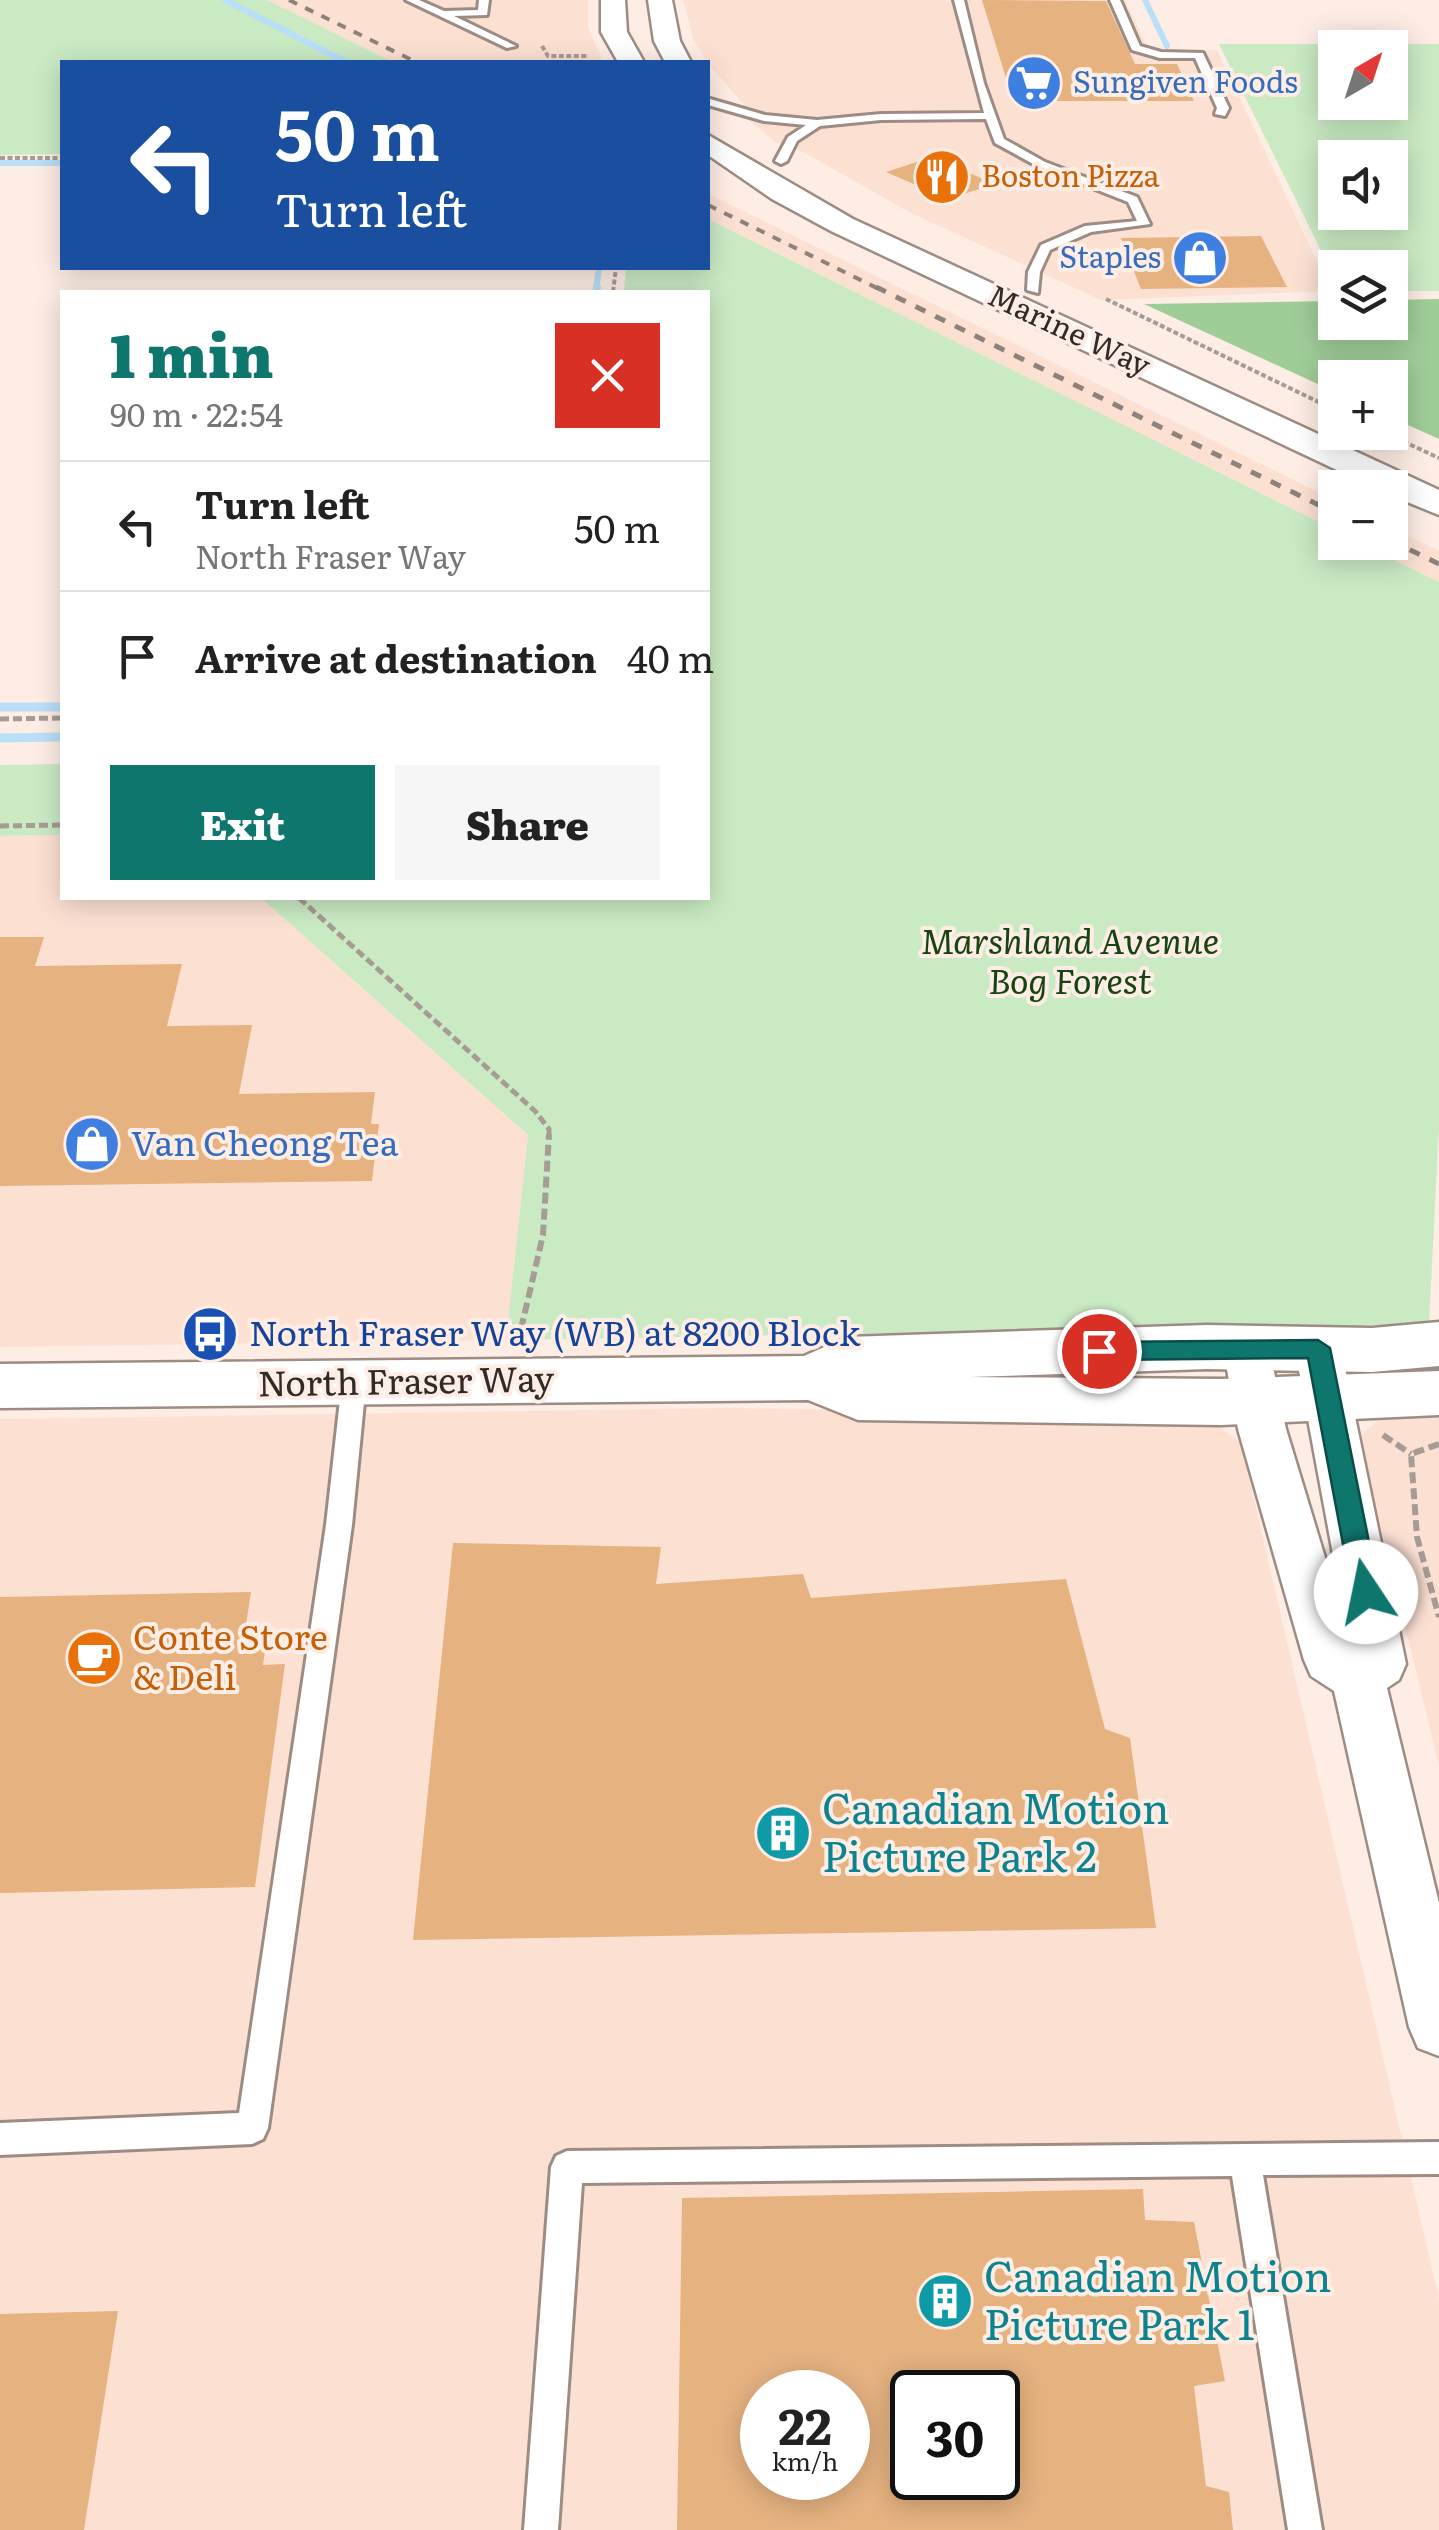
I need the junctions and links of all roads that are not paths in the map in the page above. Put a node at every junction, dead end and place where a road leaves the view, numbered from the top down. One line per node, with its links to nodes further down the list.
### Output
1 (410, 0): 7 (lane)
2 (484, 0): 7 (lane)
3 (613, 0): 9 (main road)
4 (660, 0): 10 (main road)
5 (959, 0): 14 (lane)
6 (1115, 0): 13 (lane)
7 (440, 13): 8 (lane)
8 (512, 46)
9 (630, 60)
10 (677, 60)
11 (710, 101): 15 (lane)
12 (710, 102): 17 (main road, Marine Way)
13 (1222, 114)
14 (992, 116): 15 (lane); 18 (lane)
15 (817, 123): 17 (lane)
16 (710, 144): 22 (main road, Marine Way)
17 (781, 160): 18 (main road, Marine Way)
18 (1032, 290): 19 (main road, Marine Way)
19 (1318, 422)
20 (1381, 450): 21 (main road, Marine Way)
21 (1439, 476)
22 (1439, 504)
23 (1439, 1344): 27 (main road, North Fraser Way)
24 (1252, 1375): 25 (main road, North Fraser Way); 27 (main road, North Fraser Way); 29 (street)
25 (354, 1382): 26 (main road, North Fraser Way); 32 (lane)
26 (0, 1386)
27 (1339, 1391): 28 (main road, North Fraser Way); 29 (street)
28 (1439, 1392)
29 (1358, 1678): 30 (street)
30 (1428, 1932): 31 (street)
31 (1439, 2028)
32 (0, 2138)
33 (1439, 2158): 34 (lane)
34 (1245, 2160): 35 (lane); 36 (lane)
35 (541, 2530)
36 (1304, 2530)

